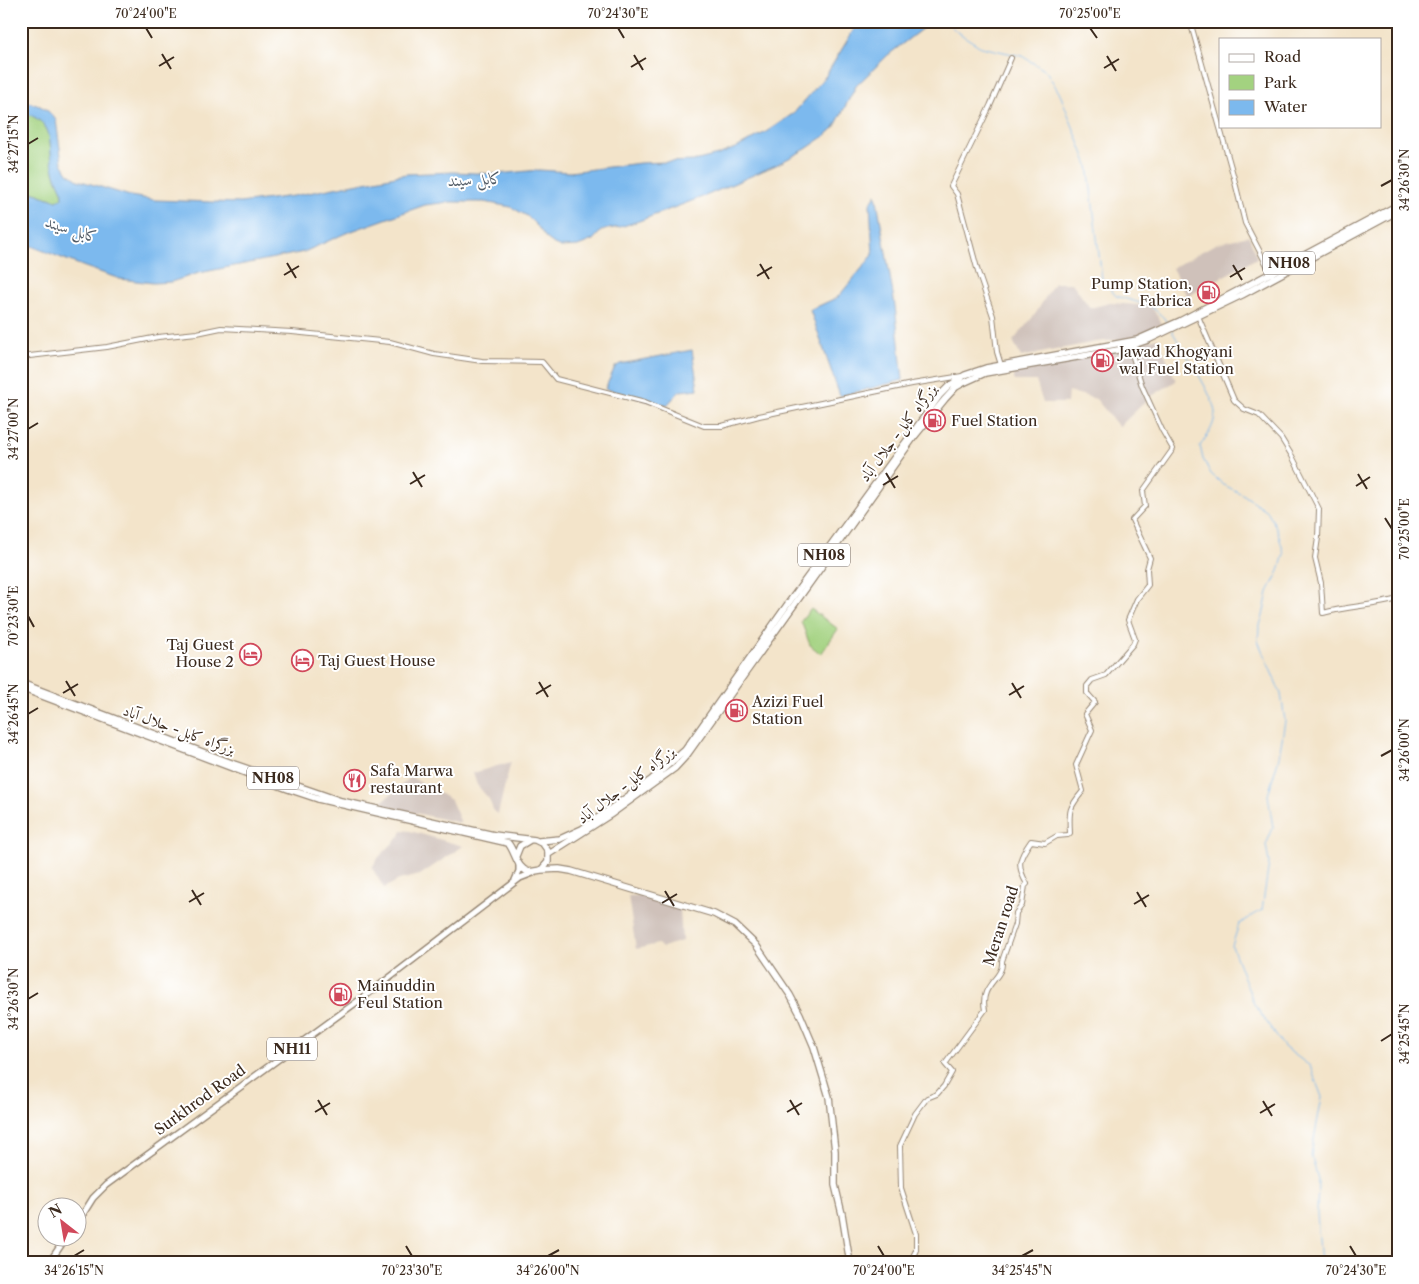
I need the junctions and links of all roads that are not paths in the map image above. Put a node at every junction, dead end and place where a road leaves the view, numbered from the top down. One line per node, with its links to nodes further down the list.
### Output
1 (1190, 21): 3 (street)
2 (1011, 58): 11 (street)
3 (1219, 128)
4 (1219, 128): 7 (street)
5 (1398, 205): 7 (highway, بزرگراه کابل- جلال آباد / NH08)
6 (1398, 211): 7 (highway, بزرگراه کابل- جلال آباد / NH08)
7 (1272, 275): 8 (highway, بزرگراه کابل- جلال آباد / NH08)
8 (1197, 314): 9 (highway, بزرگراه کابل- جلال آباد / NH08); 16 (street)
9 (1126, 345): 11 (highway, بزرگراه کابل- جلال آباد / NH08); 15 (highway, بزرگراه کابل- جلال آباد / NH08); 32 (street, Meran road)
10 (21, 357): 13 (street)
11 (1001, 365): 12 (highway, بزرگراه کابل- جلال آباد / NH08)
12 (965, 375): 13 (street); 14 (highway, بزرگراه کابل- جلال آباد / NH08)
13 (946, 377): 14 (street)
14 (949, 386): 15 (highway, بزرگراه کابل- جلال آباد / NH08)
15 (925, 420): 19 (highway, بزرگراه کابل- جلال آباد / NH08)
16 (1398, 599)
17 (21, 683): 20 (highway, بزرگراه کابل- جلال آباد / NH08)
18 (21, 688): 21 (highway, بزرگراه کابل- جلال آباد / NH08)
19 (609, 814): 20 (highway, بزرگراه کابل- جلال آباد / NH08); 22 (highway, بزرگراه کابل- جلال آباد / NH08)
20 (537, 841): 21 (highway, بزرگراه کابل- جلال آباد / NH08); 22 (highway)
21 (516, 856): 23 (highway)
22 (549, 856): 24 (highway); 25 (highway, بزرگراه کابل- جلال آباد / NH08)
23 (519, 865): 26 (highway); 27 (main road)
24 (559, 869): 25 (highway); 31 (highway)
25 (541, 870): 26 (highway)
26 (533, 873): 27 (main road, Surkhrod Road / NH11)
27 (514, 882): 28 (main road, Surkhrod Road / NH11)
28 (88, 1206)
29 (60, 1246): 30 (main road)
30 (49, 1263)
31 (850, 1263)
32 (910, 1263)

